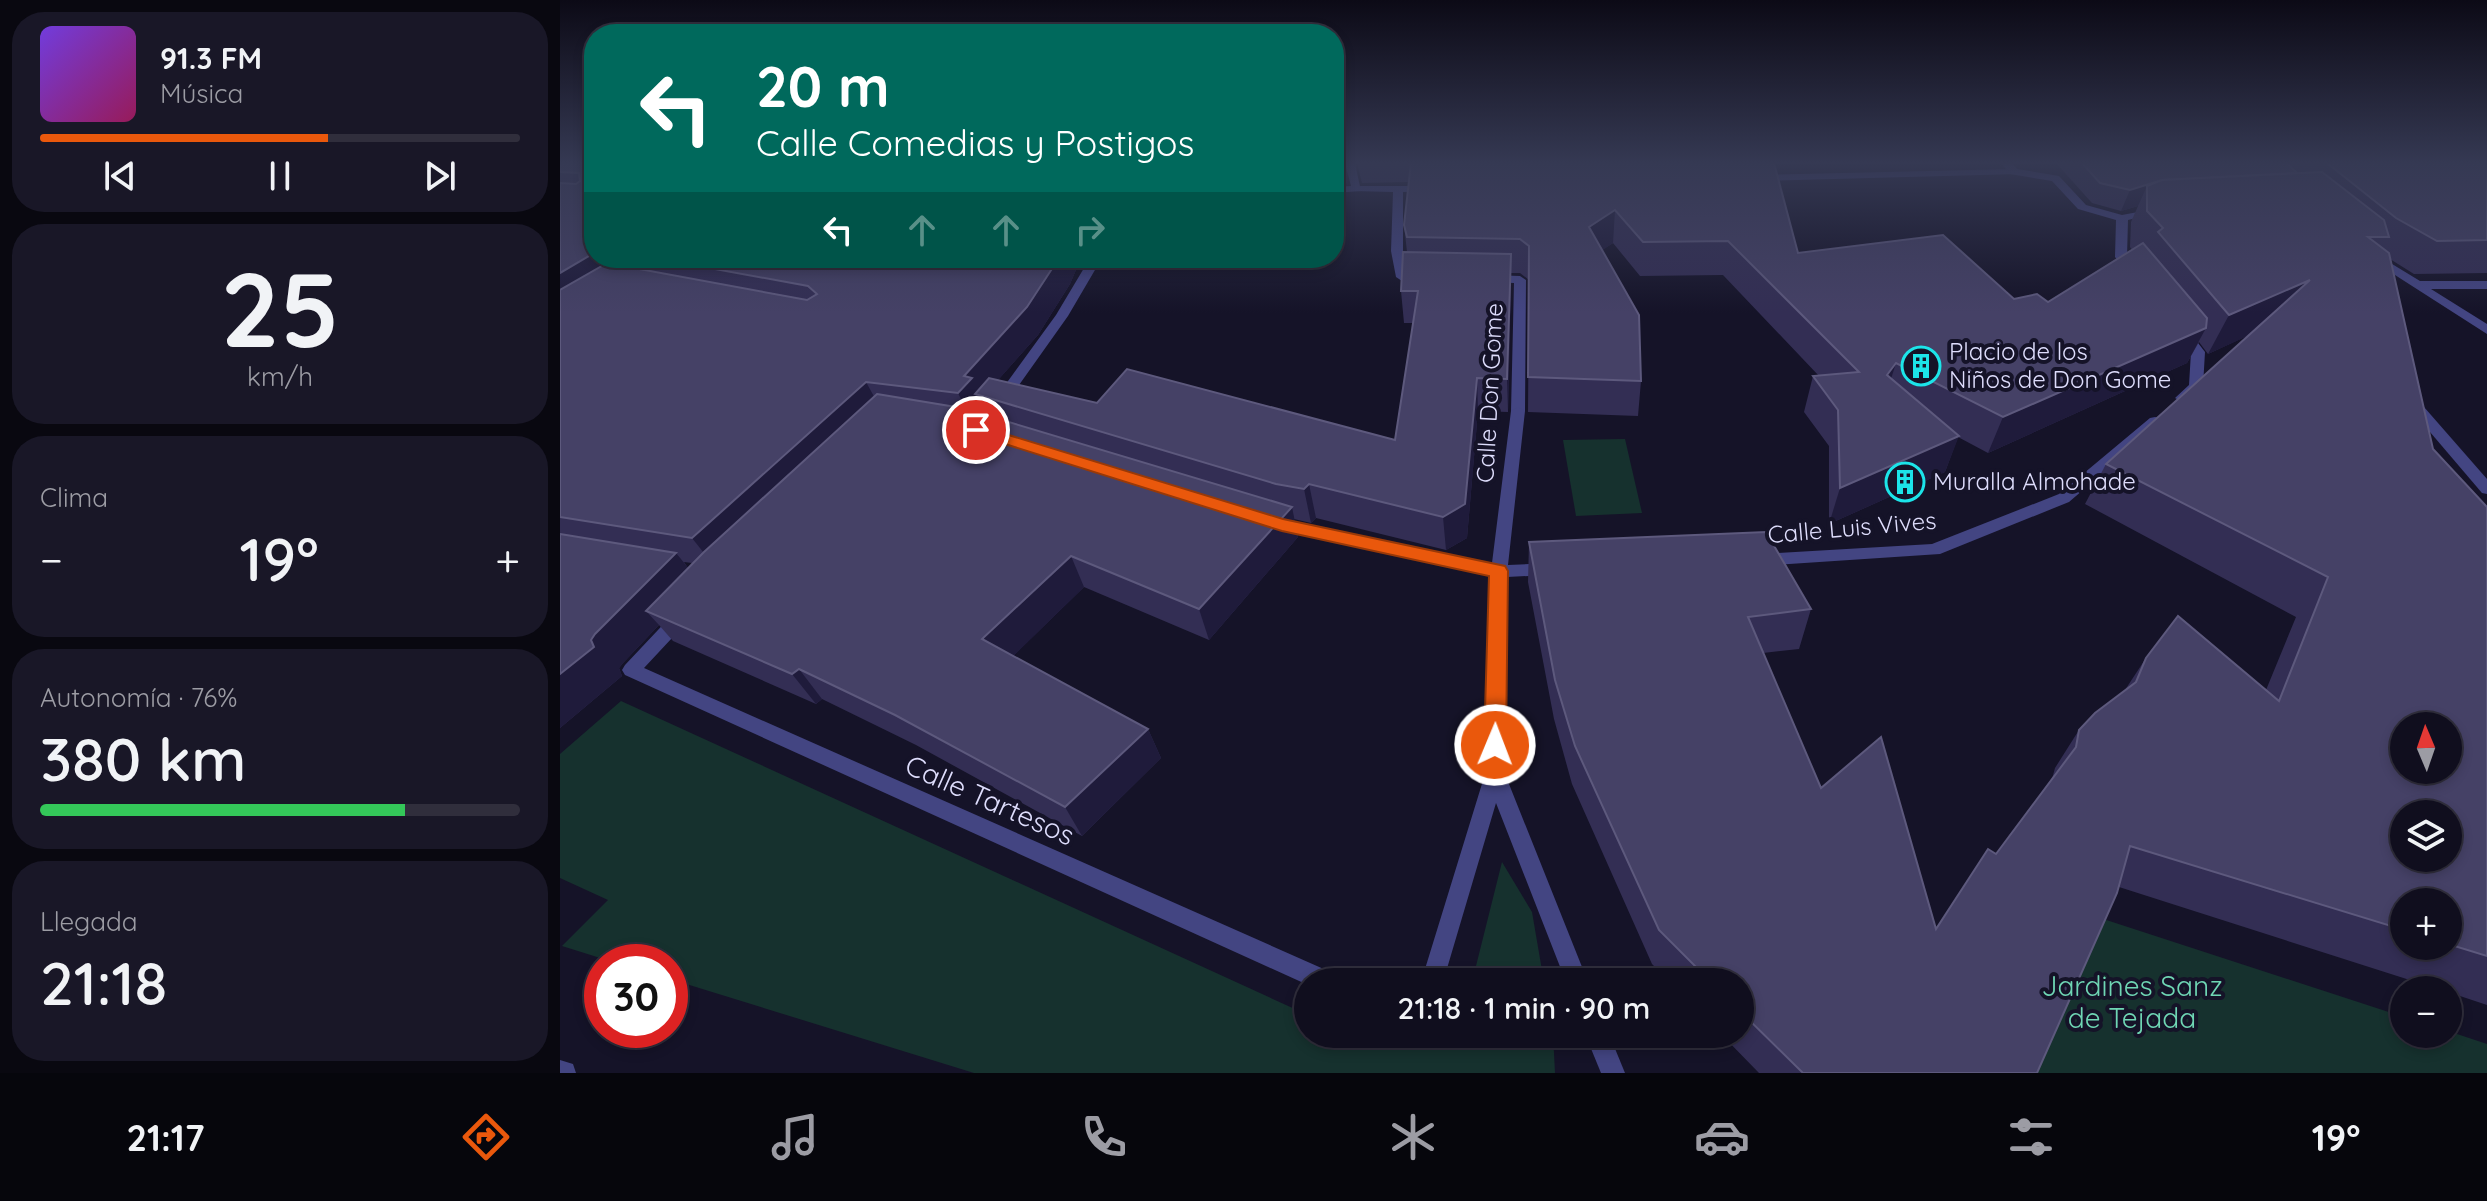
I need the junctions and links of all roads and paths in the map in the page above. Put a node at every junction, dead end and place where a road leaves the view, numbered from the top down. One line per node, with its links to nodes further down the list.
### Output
1 (1398, 213): 7 (street)
2 (2104, 213): 4 (street)
3 (2136, 213): 4 (street)
4 (2122, 218): 9 (street)
5 (1090, 268): 15 (street)
6 (2373, 268): 10 (street)
7 (1431, 277)
8 (1476, 279): 20 (street, Calle Don Gome)
9 (2140, 281)
10 (2416, 285): 11 (street); 13 (street)
11 (2487, 285)
12 (2169, 316): 18 (street, Calle Luis Vives)
13 (2487, 330)
14 (2404, 382): 16 (street)
15 (993, 409)
16 (2487, 489)
17 (1268, 520): 20 (street)
18 (1744, 561)
19 (1560, 569): 20 (street)
20 (1499, 571): 22 (street, Calle Don Gome)
21 (690, 607): 23 (street, Calle Tartesos)
22 (1495, 774): 24 (street); 25 (street)
23 (1296, 968)
24 (1436, 968)
25 (1571, 968)
26 (1603, 1048): 27 (street)
27 (1613, 1073)

